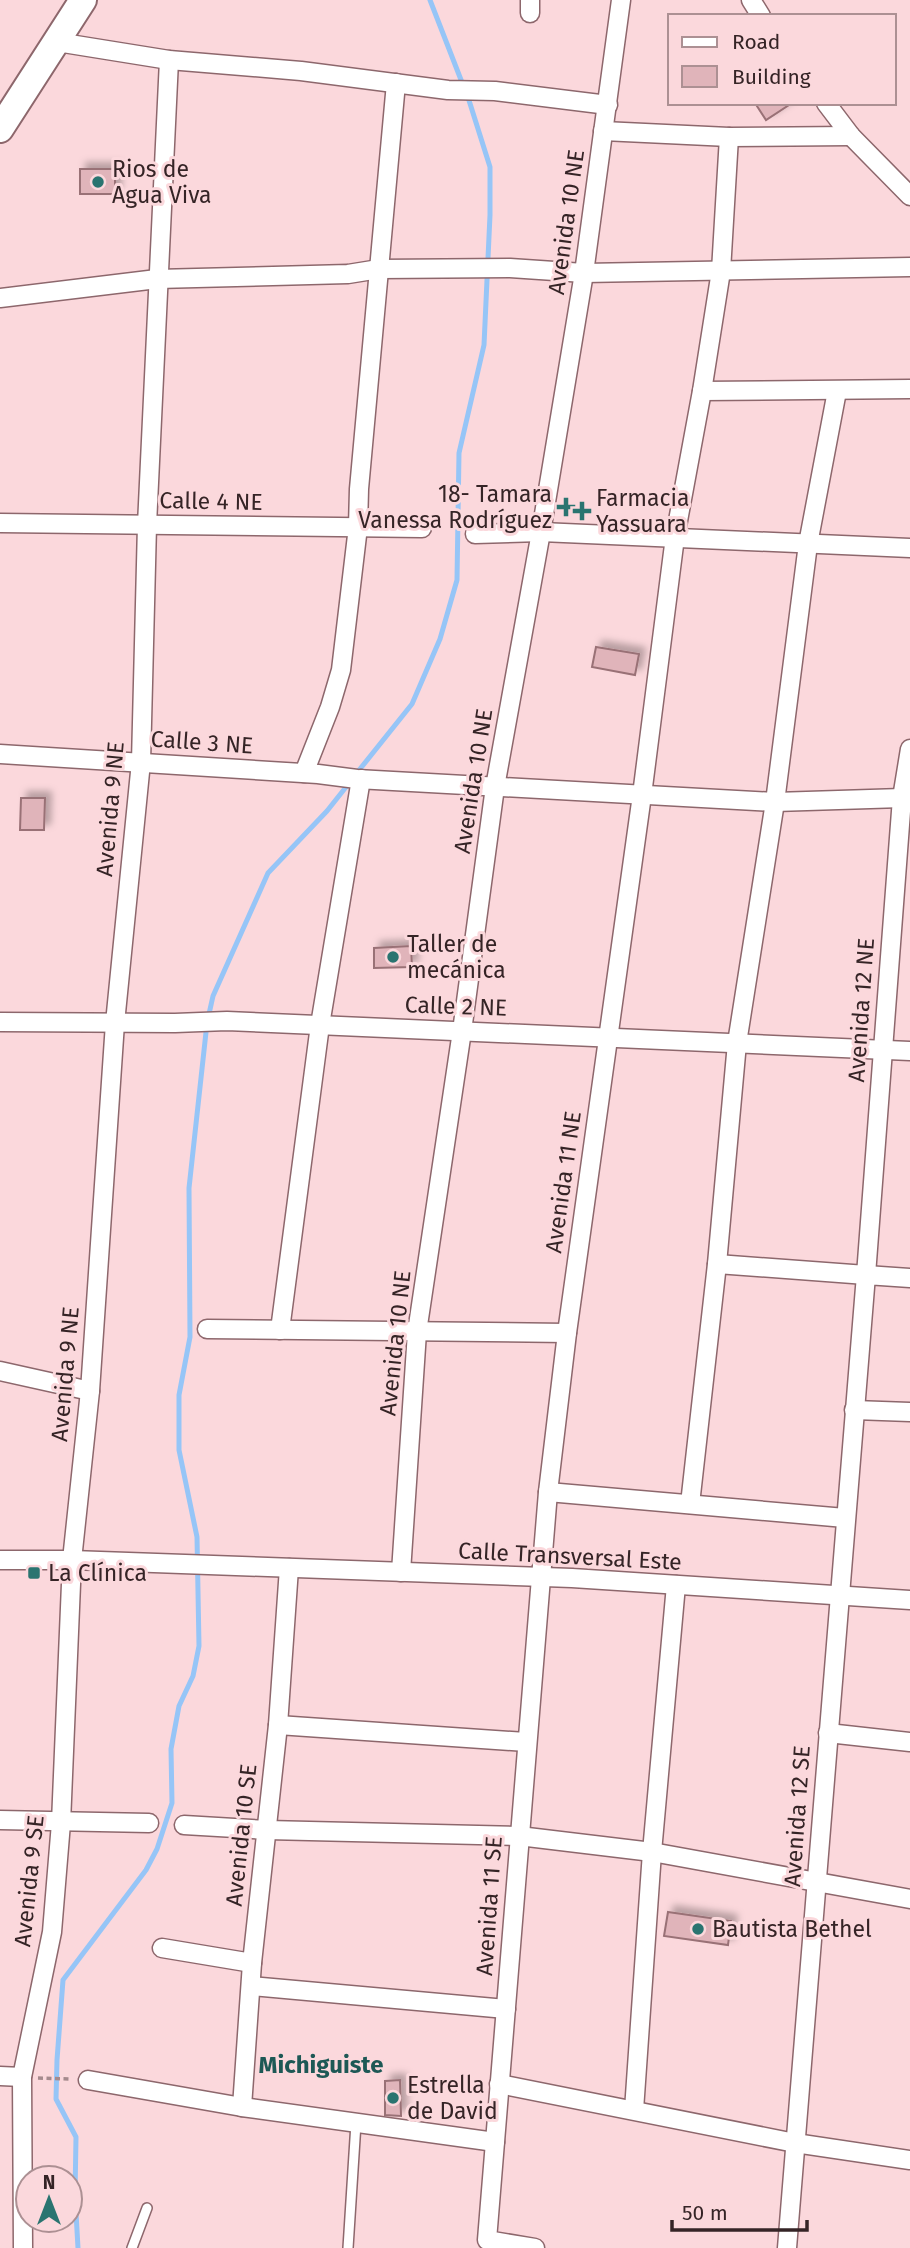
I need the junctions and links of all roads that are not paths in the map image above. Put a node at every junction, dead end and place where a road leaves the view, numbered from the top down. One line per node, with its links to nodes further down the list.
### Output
1 (83, 0): 3 (main road)
2 (621, 0): 6 (street, Avenida 10 NE)
3 (57, 42): 4 (street); 8 (main road)
4 (169, 60): 5 (street); 17 (street, Avenida 9 NE)
5 (396, 83): 6 (street); 14 (street)
6 (608, 105): 9 (street, Avenida 10 NE)
7 (828, 105): 10 (street)
8 (0, 129)
9 (603, 131): 11 (street); 16 (street, Avenida 10 NE)
10 (851, 136): 11 (street); 12 (street)
11 (729, 137): 15 (street)
12 (910, 196)
13 (910, 267): 15 (street)
14 (379, 269): 16 (street); 17 (street); 24 (street)
15 (721, 271): 16 (street); 20 (street)
16 (584, 273): 26 (street, Avenida 10 NE)
17 (158, 279): 18 (street); 23 (street, Avenida 9 NE)
18 (0, 298)
19 (910, 389): 21 (street)
20 (702, 391): 21 (street); 28 (street)
21 (837, 391): 29 (street)
22 (0, 523): 23 (street, Calle 4 NE)
23 (147, 525): 24 (street, Calle 4 NE); 33 (street, Avenida 9 NE)
24 (358, 527): 25 (street, Calle 4 NE); 34 (street)
25 (422, 528)
26 (541, 532): 27 (street); 28 (street); 36 (street, Avenida 10 NE)
27 (475, 534)
28 (675, 537): 29 (street); 38 (street)
29 (808, 544): 30 (street); 39 (street)
30 (910, 548)
31 (910, 748): 37 (street, Avenida 12 NE)
32 (0, 754): 33 (street, Calle 3 NE)
33 (141, 762): 34 (street, Calle 3 NE); 41 (street, Avenida 9 NE)
34 (311, 773): 35 (street, Calle 3 NE)
35 (359, 779): 36 (street, Calle 3 NE); 42 (street)
36 (495, 787): 38 (street, Calle 3 NE); 43 (street, Avenida 10 NE)
37 (906, 794): 39 (street, Calle 3 NE); 46 (street, Avenida 12 NE)
38 (642, 795): 39 (street, Calle 3 NE); 44 (street, Avenida 11 NE)
39 (775, 802): 45 (street)
40 (0, 1022): 41 (street, Calle 2 NE)
41 (115, 1023): 42 (street, Calle 2 NE); 56 (street, Avenida 9 NE)
42 (320, 1025): 43 (street, Calle 2 NE); 52 (street)
43 (463, 1031): 44 (street, Calle 2 NE); 53 (street, Avenida 10 NE)
44 (607, 1037): 45 (street, Calle 2 NE); 54 (street, Avenida 11 NE)
45 (737, 1043): 46 (street, Calle 2 NE); 48 (street)
46 (882, 1049): 47 (street, Calle 2 NE); 49 (street, Avenida 12 NE)
47 (910, 1051)
48 (717, 1264): 49 (street); 60 (street)
49 (866, 1275): 50 (street); 57 (street, Avenida 12 NE)
50 (910, 1278)
51 (207, 1329): 52 (street)
52 (281, 1330): 53 (street)
53 (417, 1332): 54 (street); 65 (street, Avenida 10 NE)
54 (567, 1333): 59 (street, Avenida 11 NE)
55 (0, 1371): 56 (street)
56 (90, 1391): 63 (street, Avenida 9 NE)
57 (855, 1410): 58 (street); 61 (street, Avenida 12 NE)
58 (910, 1412)
59 (548, 1492): 60 (street); 66 (street, Avenida 11 NE)
60 (690, 1504): 61 (street)
61 (845, 1518): 68 (street, Avenida 12 NE)
62 (0, 1560): 63 (street)
63 (72, 1560): 64 (street, Calle Transversal Este); 75 (street, Avenida 9 SE)
64 (289, 1568): 65 (street, Calle Transversal Este); 70 (street, Avenida 10 SE)
65 (401, 1572): 66 (street, Calle Transversal Este)
66 (540, 1577): 67 (street, Calle Transversal Este); 72 (street, Avenida 11 SE)
67 (677, 1585): 68 (street, Calle Transversal Este); 80 (street)
68 (839, 1597): 69 (street, Calle Transversal Este); 71 (street, Avenida 12 SE)
69 (910, 1600)
70 (278, 1725): 72 (street); 78 (street, Avenida 10 SE)
71 (828, 1733): 73 (street); 81 (street, Avenida 12 SE)
72 (526, 1742): 79 (street, Avenida 11 SE)
73 (910, 1742)
74 (0, 1820): 75 (street)
75 (61, 1823): 76 (street); 88 (street, Avenida 9 SE)
76 (149, 1823)
77 (184, 1825): 78 (street)
78 (267, 1830): 79 (street); 84 (street, Avenida 10 SE)
79 (519, 1836): 80 (street); 86 (street, Avenida 11 SE)
80 (652, 1853): 81 (street); 92 (street)
81 (816, 1882): 82 (street); 95 (street, Avenida 12 SE)
82 (910, 1899)
83 (162, 1948): 84 (street)
84 (252, 1963): 85 (street, Avenida 10 SE)
85 (252, 1986): 86 (street); 91 (street, Avenida 10 SE)
86 (506, 2009): 90 (street, Avenida 11 SE)
87 (0, 2076): 88 (street)
88 (22, 2077): 98 (street, Avenida 9 SE)
89 (88, 2080): 91 (street)
90 (499, 2084): 92 (street); 94 (street, Avenida 11 SE)
91 (242, 2107): 93 (street)
92 (634, 2110): 95 (street)
93 (356, 2123): 94 (street); 100 (lane)
94 (495, 2142): 101 (street, Avenida 11 SE)
95 (795, 2143): 96 (street); 102 (street, Avenida 12 SE)
96 (910, 2160)
97 (147, 2208): 99 (lane)
98 (23, 2248)
99 (132, 2248)
100 (348, 2248)
101 (535, 2248)
102 (787, 2248)

